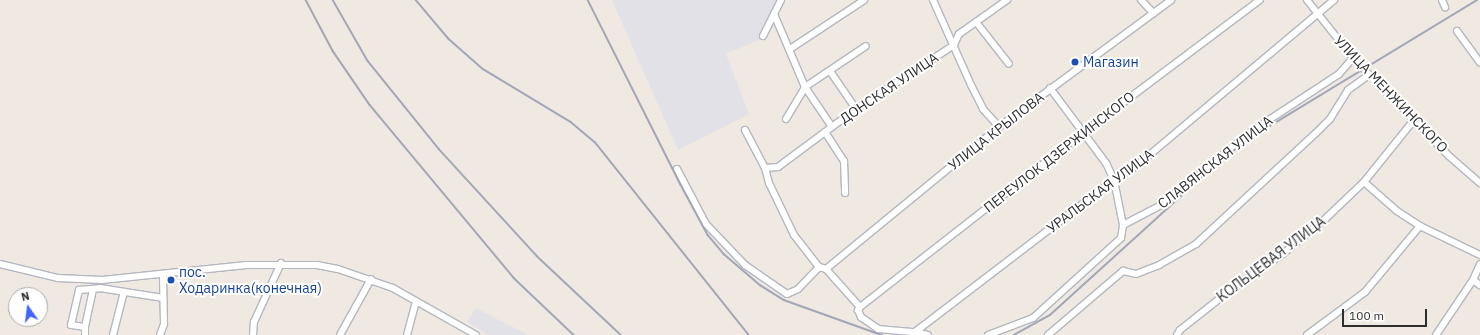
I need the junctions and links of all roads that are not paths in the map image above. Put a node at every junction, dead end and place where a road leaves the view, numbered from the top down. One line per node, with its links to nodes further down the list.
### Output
1 (781, 0): 13 (street)
2 (864, 0): 20 (street)
3 (933, 0): 18 (street)
4 (1007, 0): 15 (street, ДОНСКАЯ УЛИЦА)
5 (1141, 0): 12 (street)
6 (1171, 0): 12 (street, УЛИЦА КРЫЛОВА)
7 (1260, 0): 35 (street, ПЕРЕУЛОК ДЗЕРЖИНСКОГО)
8 (1307, 0): 14 (street, УЛИЦА МЕНЖИНСКОГО)
9 (1334, 0): 14 (street, УРАЛЬСКАЯ УЛИЦА)
10 (1442, 0): 11 (street)
11 (1444, 7)
12 (1153, 13): 27 (street, УЛИЦА КРЫЛОВА)
13 (774, 14): 17 (street); 20 (street)
14 (1316, 14): 21 (street, УЛИЦА МЕНЖИНСКОГО); 38 (street, УРАЛЬСКАЯ УЛИЦА)
15 (976, 22): 18 (street, ДОНСКАЯ УЛИЦА); 23 (street)
16 (1457, 31): 22 (street)
17 (763, 36)
18 (954, 45): 28 (street, ДОНСКАЯ УЛИЦА); 32 (street)
19 (866, 46): 24 (street)
20 (790, 49): 26 (street)
21 (1353, 58): 25 (street, УЛИЦА МЕНЖИНСКОГО); 42 (street, СЛАВЯНСКАЯ УЛИЦА)
22 (1480, 63)
23 (1009, 64)
24 (830, 71): 26 (street); 28 (street)
25 (1369, 75): 30 (street, УЛИЦА МЕНЖИНСКОГО); 70 (street)
26 (806, 87): 29 (street); 31 (street)
27 (1050, 88): 32 (street, УЛИЦА КРЫЛОВА); 35 (street)
28 (856, 109): 31 (street, ДОНСКАЯ УЛИЦА)
29 (786, 120)
30 (1414, 120): 39 (street, КОЛЬЦЕВАЯ УЛИЦА); 40 (street, УЛИЦА МЕНЖИНСКОГО)
31 (832, 127): 34 (street, ДОНСКАЯ УЛИЦА)
32 (998, 127): 49 (street, УЛИЦА КРЫЛОВА)
33 (745, 130): 36 (street)
34 (824, 132): 36 (street, ДОНСКАЯ УЛИЦА); 41 (street)
35 (1084, 132): 38 (street); 58 (street, ПЕРЕУЛОК ДЗЕРЖИНСКОГО)
36 (765, 168): 48 (street)
37 (678, 169): 48 (street)
38 (1114, 180): 42 (street); 60 (street, УРАЛЬСКАЯ УЛИЦА)
39 (1364, 182): 43 (street); 71 (street, КОЛЬЦЕВАЯ УЛИЦА)
40 (1480, 183)
41 (845, 193)
42 (1123, 225): 69 (street)
43 (1420, 226): 44 (street); 72 (street)
44 (1480, 255)
45 (281, 263): 50 (street); 51 (street); 64 (street)
46 (0, 264): 50 (street)
47 (1480, 264): 52 (street)
48 (819, 267): 49 (street)
49 (826, 268): 58 (street)
50 (163, 275): 56 (street)
51 (371, 279): 57 (street); 65 (street)
52 (1472, 280): 53 (street); 73 (street)
53 (1480, 285)
54 (93, 289): 55 (street); 59 (street); 59 (street)
55 (124, 292): 56 (street); 62 (street)
56 (163, 298): 63 (street)
57 (416, 301): 66 (street); 67 (street)
58 (860, 307): 60 (street)
59 (85, 327): 61 (street)
60 (915, 332): 68 (street)
61 (85, 335)
62 (113, 335)
63 (160, 335)
64 (253, 335)
65 (340, 335)
66 (407, 335)
67 (476, 335)
68 (928, 335)
69 (988, 335)
70 (1048, 335)
71 (1177, 335)
72 (1307, 335)
73 (1436, 335)

